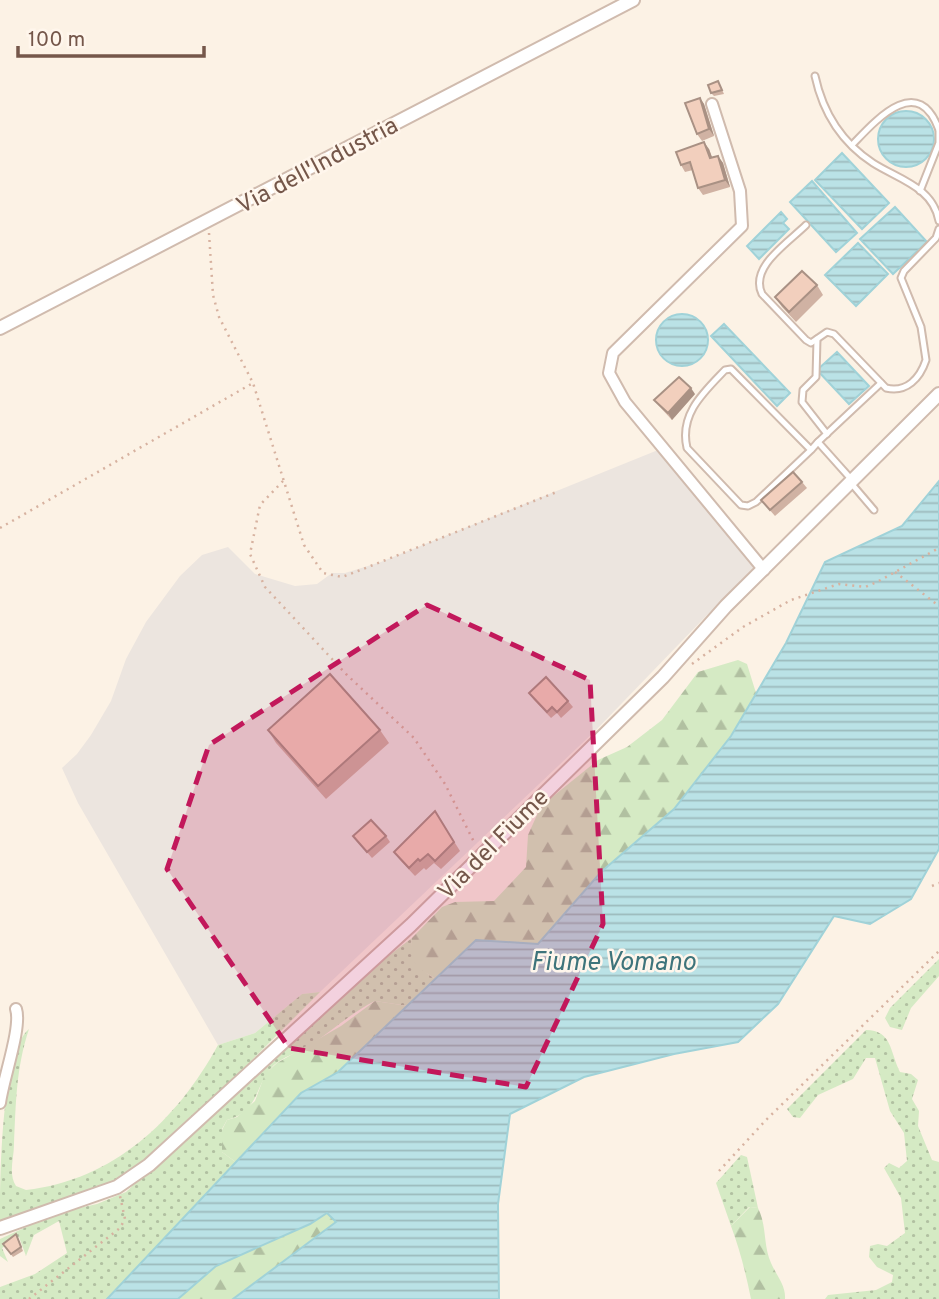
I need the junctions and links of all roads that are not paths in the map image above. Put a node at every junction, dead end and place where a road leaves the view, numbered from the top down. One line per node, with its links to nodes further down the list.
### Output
1 (633, 0): 10 (street, Via dell'Industria)
2 (815, 76): 5 (lane)
3 (712, 104): 19 (street)
4 (939, 130): 5 (lane); 6 (lane)
5 (852, 145): 6 (lane)
6 (920, 191): 7 (lane)
7 (939, 221)
8 (806, 225): 11 (lane)
9 (939, 229): 12 (lane)
10 (0, 328)
11 (817, 339): 12 (lane); 14 (lane)
12 (881, 383): 14 (lane)
13 (939, 394): 17 (street, Via del Fiume)
14 (827, 434): 15 (lane)
15 (818, 442): 16 (lane); 17 (lane)
16 (811, 450): 16 (lane)
17 (850, 480): 18 (lane); 19 (street, Via del Fiume)
18 (874, 510)
19 (764, 570): 22 (street, Via del Fiume)
20 (16, 1009): 21 (street)
21 (0, 1103)
22 (0, 1228)

